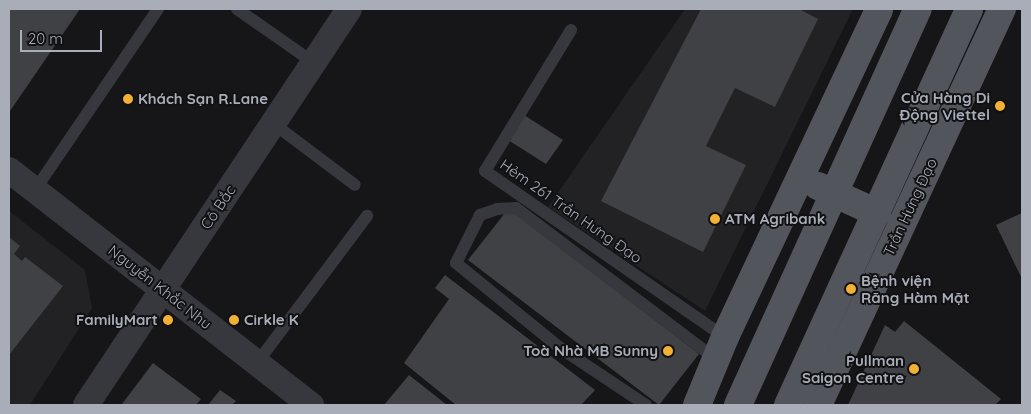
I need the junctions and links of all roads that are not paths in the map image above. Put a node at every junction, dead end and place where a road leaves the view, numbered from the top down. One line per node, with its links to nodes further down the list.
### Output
1 (158, 9): 17 (lane)
2 (237, 9): 11 (lane)
3 (349, 9): 11 (street, Cô Bắc)
4 (918, 9): 9 (main road)
5 (969, 9): 10 (main road, Trần Hưng Đạo)
6 (1002, 9): 12 (main road, Trần Hưng Đạo)
7 (873, 21): 9 (main road); 15 (main road)
8 (571, 30): 26 (lane, Hẻm 261 Trần Hưng Đạo)
9 (900, 47): 18 (main road)
10 (950, 51): 12 (main road); 19 (main road, Trần Hưng Đạo)
11 (314, 63): 13 (street, Cô Bắc)
12 (977, 63): 23 (main road, Trần Hưng Đạo)
13 (274, 124): 16 (lane); 22 (street, Cô Bắc)
14 (9, 170): 17 (street, Nguyễn Khắc Nhu)
15 (800, 178): 18 (main road); 24 (main road)
16 (355, 186)
17 (35, 190): 22 (street, Nguyễn Khắc Nhu)
18 (833, 193): 19 (main road); 25 (main road)
19 (877, 213): 21 (main road, Trần Hưng Đạo)
20 (367, 216): 27 (lane)
21 (846, 280): 23 (main road); 28 (main road, Trần Hưng Đạo)
22 (163, 289): 27 (street, Nguyễn Khắc Nhu); 30 (street, Cô Bắc)
23 (871, 292): 29 (main road, Trần Hưng Đạo)
24 (747, 296): 25 (main road); 26 (main road)
25 (781, 309): 34 (main road)
26 (721, 348): 32 (lane); 33 (main road)
27 (257, 363): 31 (street, Nguyễn Khắc Nhu)
28 (806, 366): 29 (main road); 35 (main road, Trần Hưng Đạo)
29 (831, 377): 36 (main road, Trần Hưng Đạo)
30 (86, 405)
31 (311, 405)
32 (646, 405)
33 (697, 405)
34 (738, 405)
35 (788, 405)
36 (818, 405)

